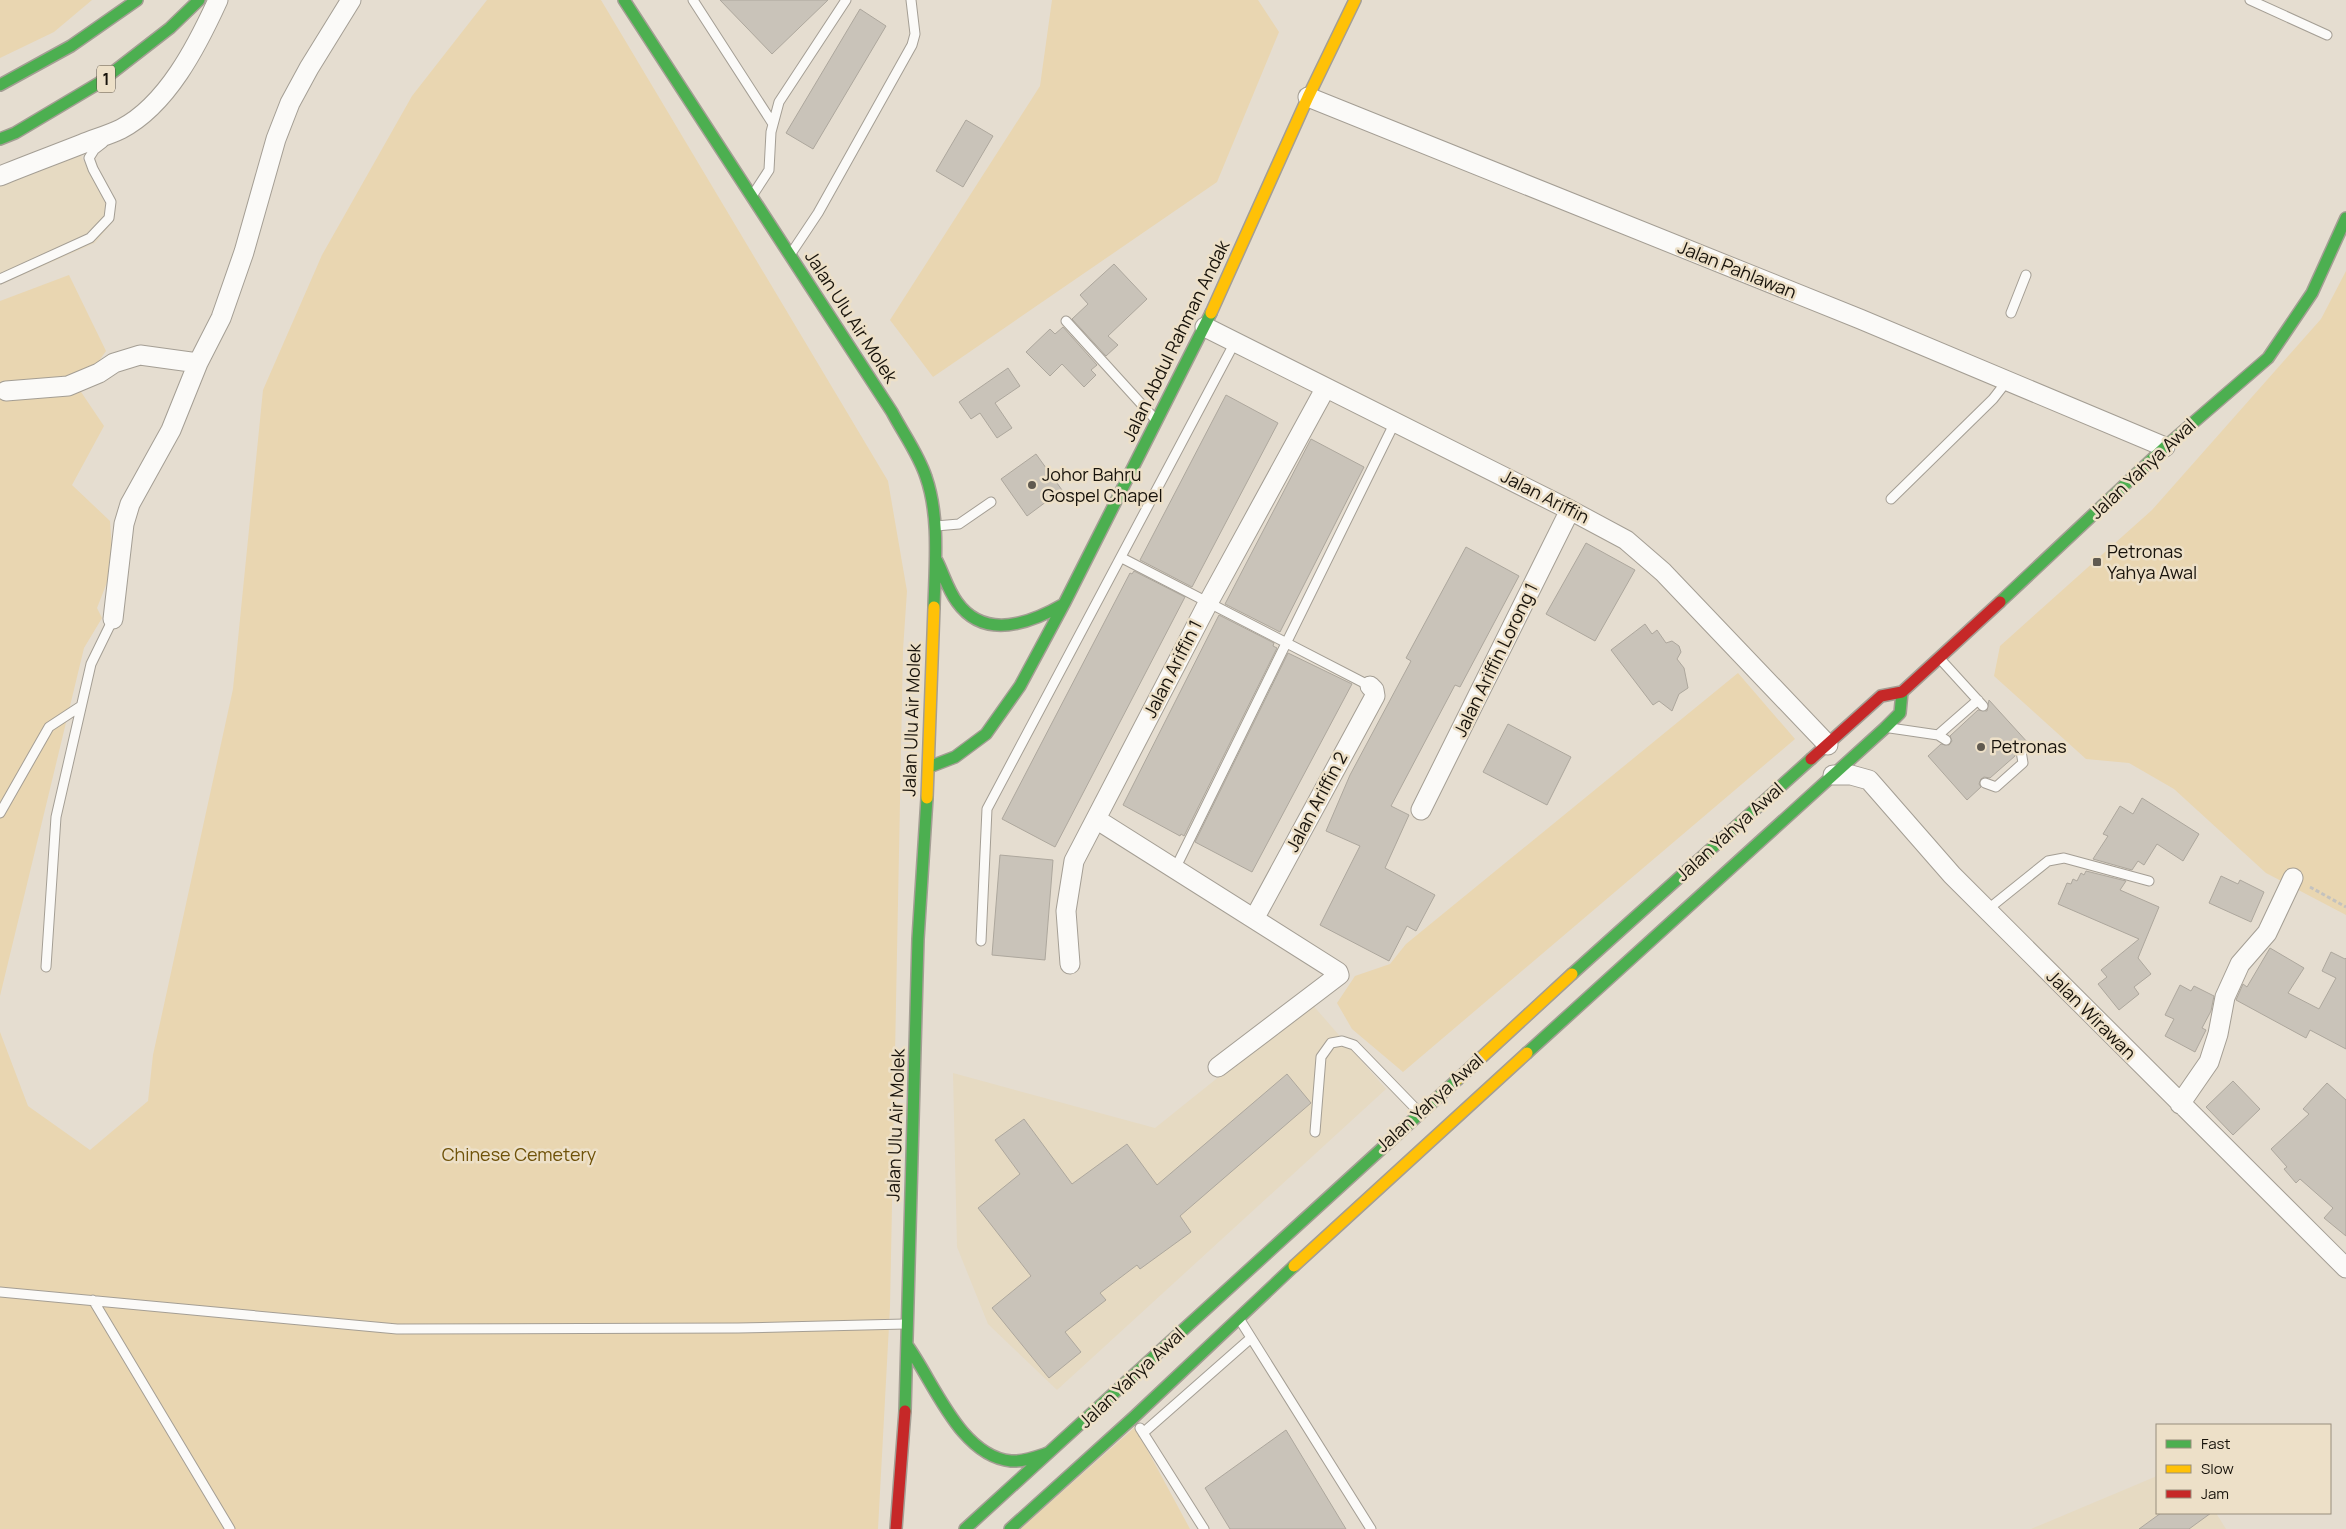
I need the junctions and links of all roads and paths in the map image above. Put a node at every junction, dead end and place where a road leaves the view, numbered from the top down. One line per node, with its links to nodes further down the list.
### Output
1 (137, 0): 12 (main road)
2 (199, 0): 16 (main road, 1)
3 (218, 0): 15 (street)
4 (351, 0): 27 (street)
5 (624, 0): 18 (main road, Jalan Ulu Air Molek)
6 (693, 0): 14 (lane)
7 (846, 0): 14 (lane)
8 (911, 0): 20 (lane)
9 (1355, 0): 13 (main road, Jalan Abdul Rahman Andak)
10 (2250, 0): 11 (lane)
11 (2327, 34)
12 (0, 85)
13 (1308, 97): 25 (main road, Jalan Abdul Rahman Andak); 28 (street, Jalan Pahlawan)
14 (772, 124): 18 (lane)
15 (121, 129): 17 (street); 22 (lane)
16 (0, 139)
17 (0, 176)
18 (753, 196): 20 (main road, Jalan Ulu Air Molek)
19 (2346, 218): 33 (main road, Jalan Yahya Awal)
20 (790, 254): 37 (main road, Jalan Ulu Air Molek)
21 (2026, 275): 23 (lane)
22 (0, 279)
23 (2011, 313)
24 (1066, 321): 31 (lane)
25 (1205, 327): 26 (street, Jalan Ariffin); 31 (main road, Jalan Abdul Rahman Andak)
26 (1235, 342): 29 (street, Jalan Ariffin); 39 (lane)
27 (198, 363): 30 (street); 42 (street)
28 (2007, 381): 33 (street, Jalan Pahlawan); 34 (lane)
29 (1325, 389): 32 (street, Jalan Ariffin); 40 (street, Jalan Ariffin 1)
30 (6, 391)
31 (1157, 421): 41 (main road, Jalan Abdul Rahman Andak)
32 (1395, 422): 36 (street, Jalan Ariffin); 43 (lane)
33 (2165, 447): 44 (main road, Jalan Yahya Awal)
34 (1891, 500)
35 (991, 502): 37 (lane)
36 (1570, 510): 49 (street, Jalan Ariffin); 55 (street, Jalan Ariffin Lorong 1)
37 (933, 526): 38 (main road, Jalan Ulu Air Molek)
38 (935, 558): 41 (main road); 51 (main road, Jalan Ulu Air Molek)
39 (1122, 558): 40 (lane); 63 (lane)
40 (1208, 603): 43 (lane); 57 (street, Jalan Ariffin 1)
41 (1064, 604): 51 (main road, Jalan Abdul Rahman Andak)
42 (113, 619): 47 (lane)
43 (1286, 643): 45 (lane); 58 (lane)
44 (1940, 658): 46 (main road, Jalan Yahya Awal); 48 (lane)
45 (1370, 686): 62 (street, Jalan Ariffin 2)
46 (1902, 692): 48 (main road, Jalan Yahya Awal); 49 (main road, Jalan Yahya Awal)
47 (81, 706): 56 (lane); 65 (lane)
48 (1880, 733): 52 (main road, Jalan Yahya Awal); 53 (street)
49 (1828, 745): 68 (main road, Jalan Yahya Awal)
50 (2021, 751): 54 (lane)
51 (929, 767): 74 (main road, Jalan Ulu Air Molek)
52 (1833, 775): 53 (street); 73 (main road, Jalan Yahya Awal)
53 (1869, 780): 61 (street, Jalan Wirawan)
54 (1986, 783)
55 (1421, 810)
56 (0, 813)
57 (1096, 819): 58 (street); 64 (street, Jalan Ariffin 1)
58 (1175, 869): 62 (street)
59 (2293, 878): 67 (street)
60 (2149, 881): 61 (lane)
61 (1987, 910): 67 (street, Jalan Wirawan)
62 (1254, 919): 66 (street)
63 (981, 941)
64 (1070, 964)
65 (46, 967)
66 (1218, 1067)
67 (2180, 1104): 70 (street, Jalan Wirawan)
68 (1420, 1113): 69 (lane); 79 (main road, Jalan Yahya Awal)
69 (1315, 1132)
70 (2346, 1268)
71 (0, 1292): 72 (lane)
72 (93, 1300): 74 (lane); 80 (lane)
73 (1238, 1317): 75 (lane); 77 (main road, Jalan Yahya Awal)
74 (908, 1324): 76 (main road, Jalan Ulu Air Molek)
75 (1252, 1338): 78 (lane); 85 (lane)
76 (907, 1344): 79 (main road); 81 (main road, Jalan Ulu Air Molek)
77 (1134, 1418): 78 (lane); 83 (main road, Jalan Yahya Awal)
78 (1143, 1433): 84 (lane)
79 (1050, 1453): 82 (main road, Jalan Yahya Awal)
80 (230, 1529)
81 (896, 1529)
82 (966, 1529)
83 (1010, 1529)
84 (1204, 1529)
85 (1371, 1529)

